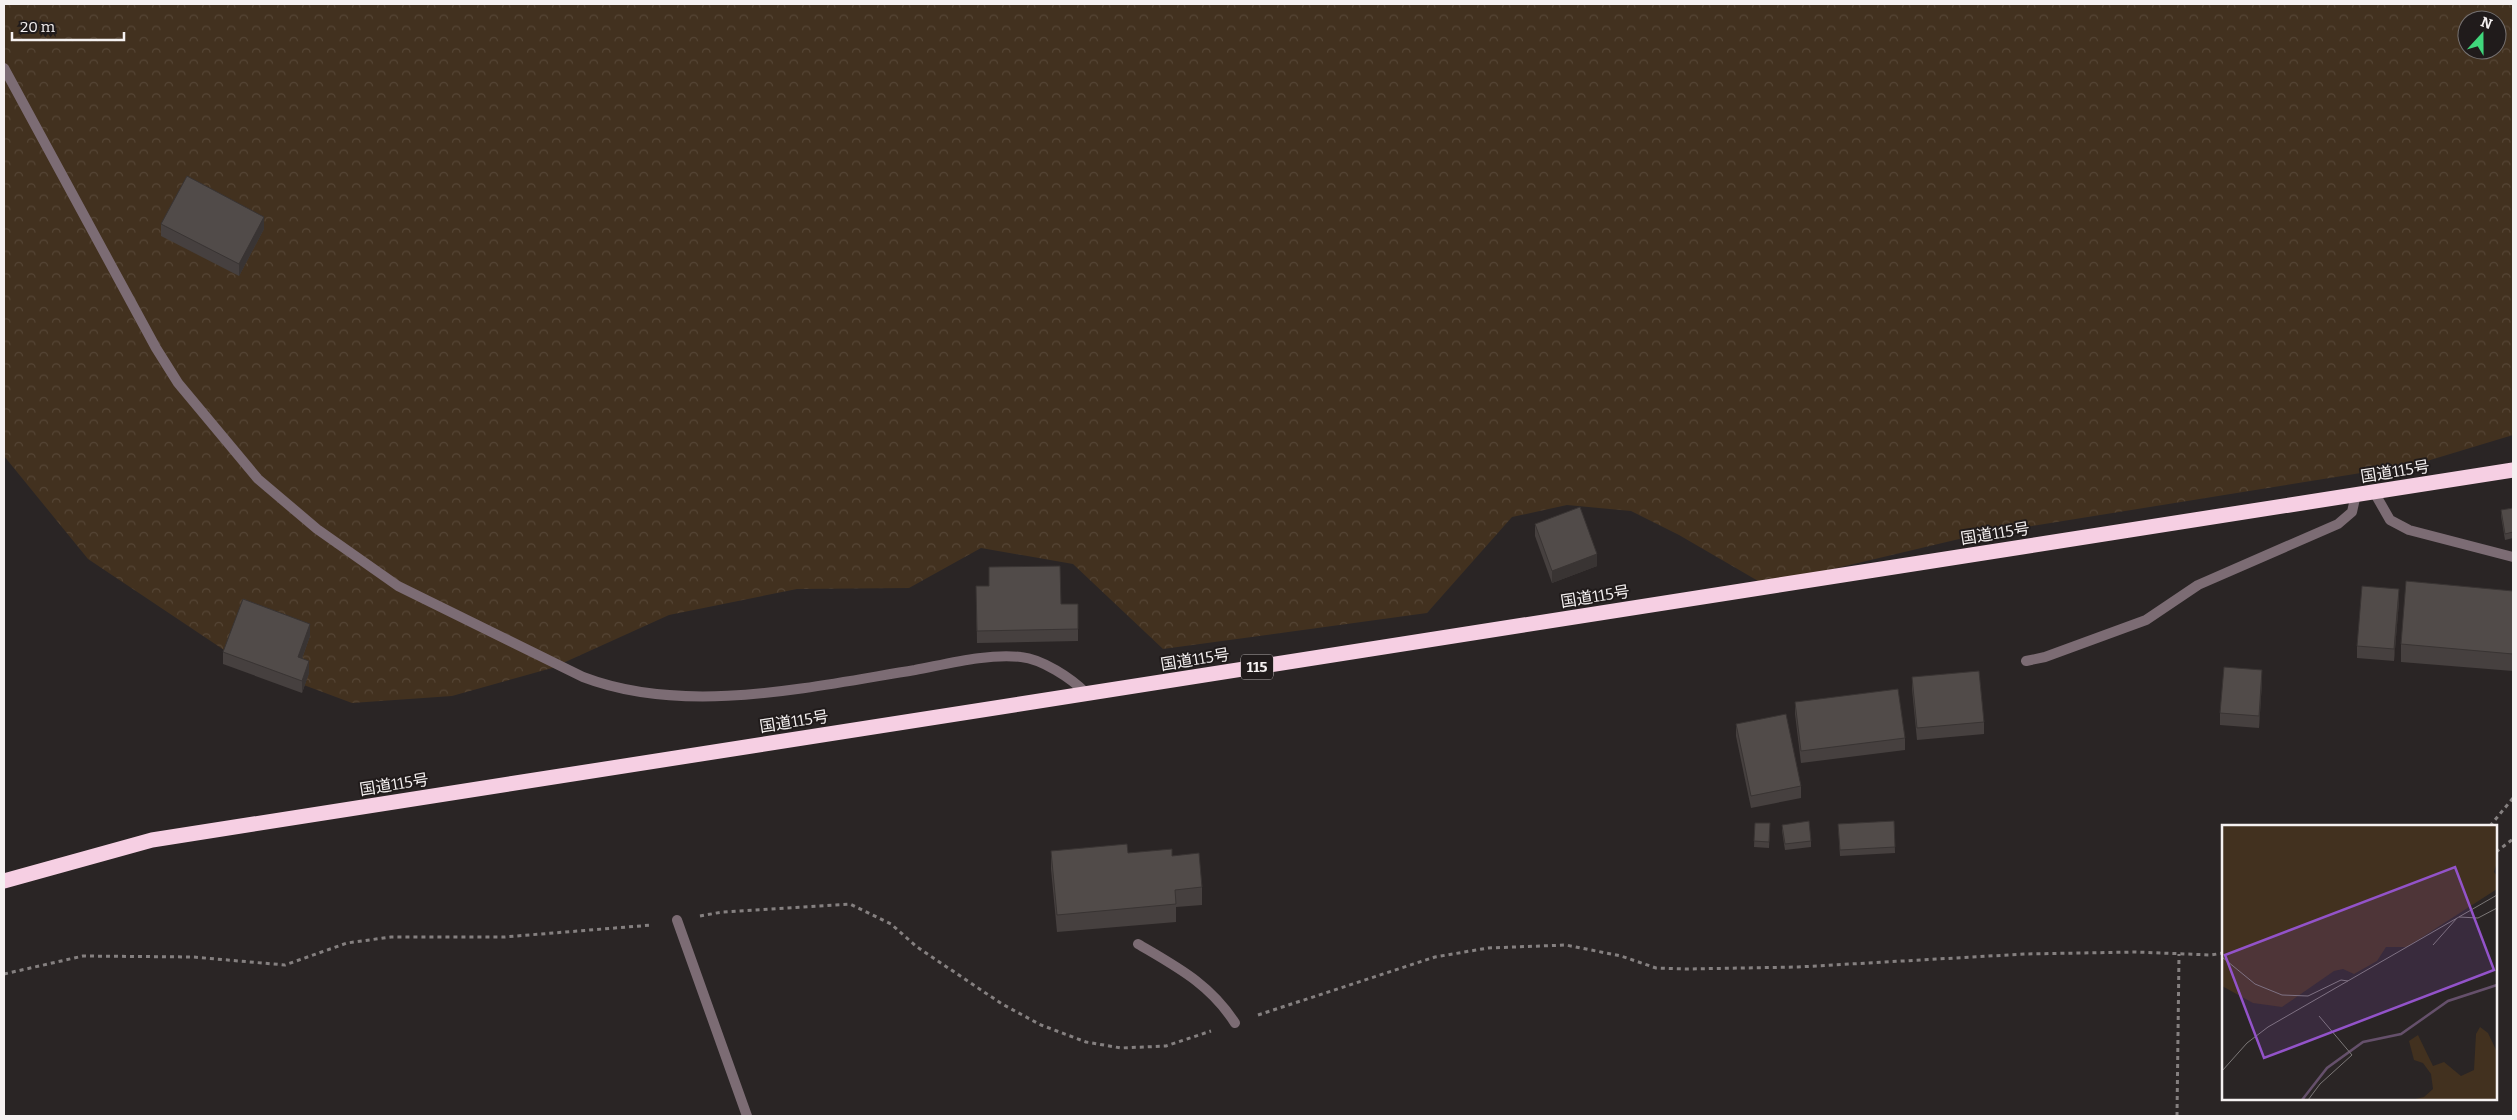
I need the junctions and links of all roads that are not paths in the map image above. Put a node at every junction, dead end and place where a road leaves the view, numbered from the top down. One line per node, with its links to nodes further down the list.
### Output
1 (4, 68): 7 (street)
2 (2513, 470): 3 (highway, 国道115号 / 115)
3 (2374, 492): 4 (highway, 国道115号 / 115); 5 (street)
4 (2356, 494): 6 (street); 7 (highway, 国道115号 / 115)
5 (2513, 557)
6 (2026, 661)
7 (1086, 694): 8 (highway, 国道115号 / 115)
8 (4, 882)
9 (678, 920): 12 (street)
10 (1138, 944): 11 (street)
11 (1235, 1023)
12 (747, 1116)

